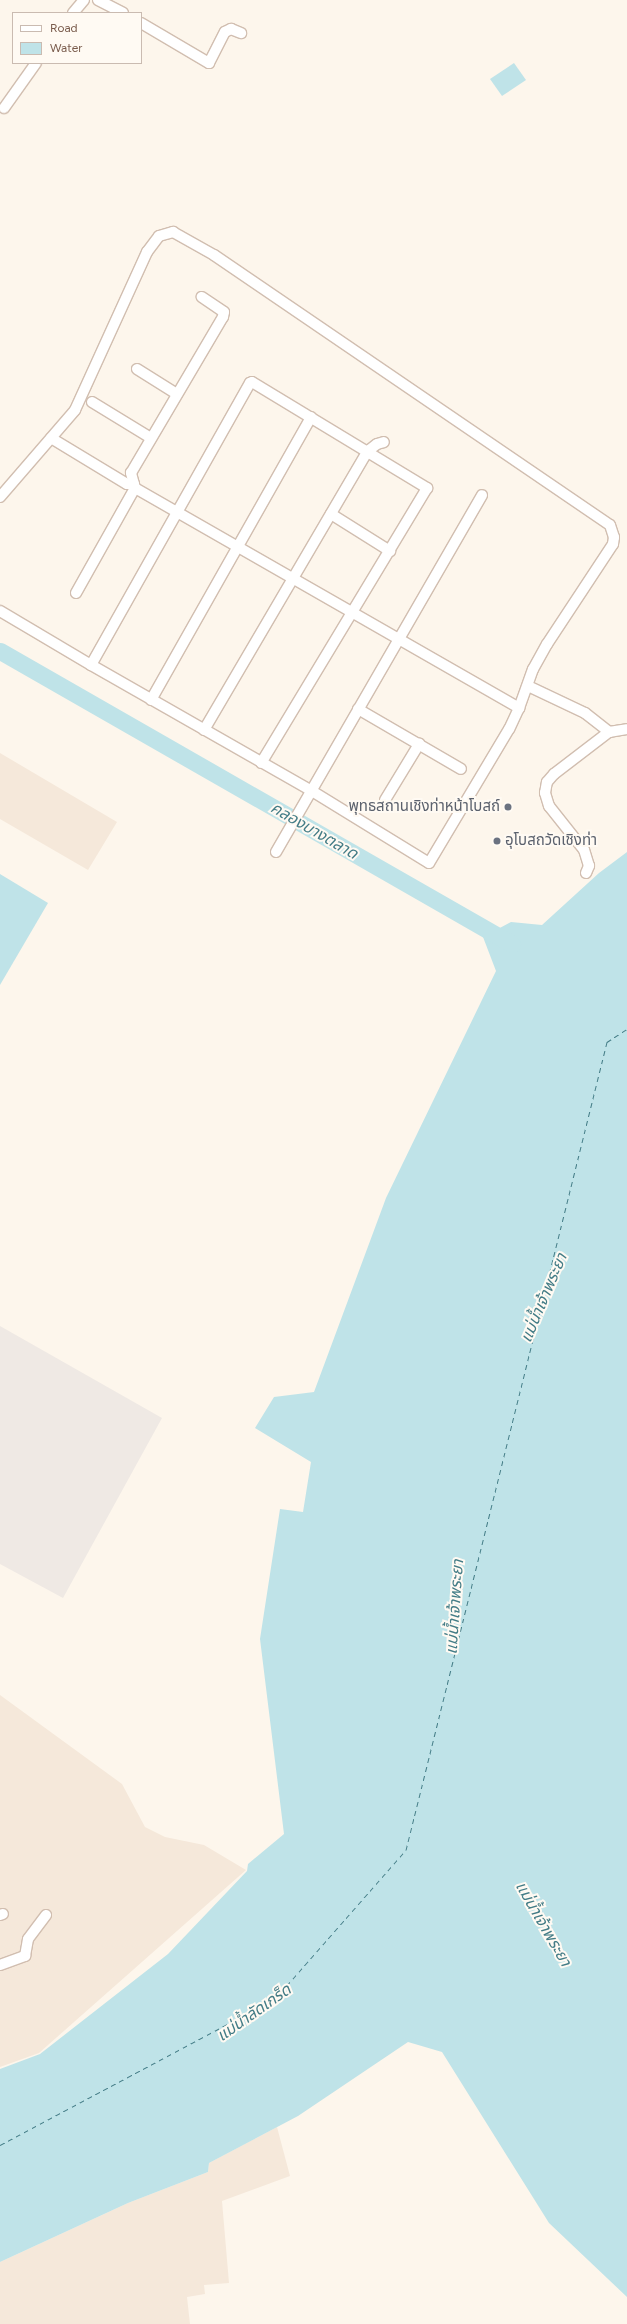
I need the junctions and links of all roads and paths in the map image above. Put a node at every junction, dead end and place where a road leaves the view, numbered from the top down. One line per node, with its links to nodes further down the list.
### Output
1 (84, 0): 3 (street)
2 (98, 0): 4 (street)
3 (74, 12)
4 (122, 12)
5 (142, 24): 6 (street)
6 (241, 33)
7 (35, 64): 8 (street)
8 (1, 108)
9 (202, 297): 11 (street)
10 (138, 369): 11 (street)
11 (177, 394): 15 (street)
12 (92, 402): 15 (street)
13 (311, 417): 17 (street); 21 (street); 23 (street)
14 (51, 438): 18 (street); 20 (street); 31 (street)
15 (151, 438): 18 (street)
16 (384, 442): 17 (street)
17 (368, 451): 22 (street); 24 (street)
18 (134, 486): 21 (street); 26 (street)
19 (482, 495): 29 (street)
20 (0, 497)
21 (177, 512): 23 (street); 30 (street)
22 (331, 514): 24 (street); 25 (street)
23 (237, 546): 25 (street); 32 (street)
24 (390, 551): 28 (street)
25 (293, 579): 28 (street); 36 (street)
26 (76, 593)
27 (0, 611): 30 (street)
28 (352, 613): 29 (street); 39 (street)
29 (398, 640): 33 (street); 34 (street)
30 (91, 666): 32 (street)
31 (528, 686): 33 (street); 37 (street)
32 (151, 700): 36 (street)
33 (519, 708): 41 (street)
34 (358, 709): 38 (street); 41 (street)
35 (627, 729): 37 (street)
36 (204, 730): 39 (street)
37 (609, 732): 44 (street)
38 (419, 744): 40 (street); 42 (street)
39 (261, 762): 41 (street)
40 (461, 769)
41 (312, 791): 43 (street)
42 (385, 800)
43 (276, 852)
44 (586, 873)
45 (46, 1914): 46 (street)
46 (0, 1965)

